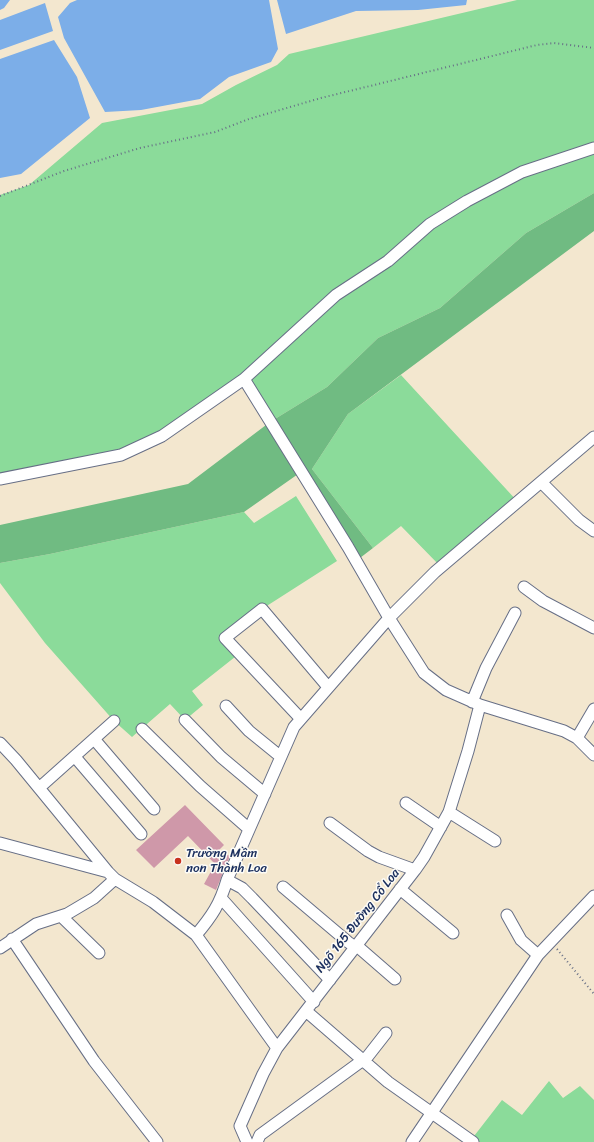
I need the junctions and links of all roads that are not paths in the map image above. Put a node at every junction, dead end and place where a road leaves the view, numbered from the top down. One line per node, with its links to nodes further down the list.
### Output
1 (594, 148): 2 (street)
2 (244, 379): 4 (street); 9 (street)
3 (594, 437): 5 (street)
4 (0, 479)
5 (541, 482): 6 (street); 9 (street)
6 (594, 531)
7 (524, 587): 10 (street)
8 (515, 613): 12 (street, Ngõ 165 Đường Cổ Loa)
9 (389, 618): 11 (street); 12 (street)
10 (594, 628)
11 (328, 687): 15 (street); 15 (street)
12 (476, 704): 19 (street); 29 (street, Ngõ 165 Đường Cổ Loa)
13 (226, 706): 24 (street)
14 (594, 710): 19 (street)
15 (301, 719): 24 (street)
16 (185, 720): 26 (street)
17 (114, 721): 20 (street)
18 (142, 729): 32 (street)
19 (577, 738): 22 (street)
20 (94, 739): 23 (street); 28 (street)
21 (0, 743): 25 (street)
22 (594, 755)
23 (75, 757): 25 (street); 33 (street)
24 (281, 757): 26 (street)
25 (39, 788): 37 (street)
26 (265, 794): 32 (street)
27 (406, 803): 31 (street)
28 (154, 809)
29 (449, 812): 31 (street, Ngõ 165 Đường Cổ Loa); 34 (street)
30 (330, 823): 36 (street)
31 (441, 827): 36 (street, Ngõ 165 Đường Cổ Loa)
32 (249, 829): 38 (street)
33 (141, 834)
34 (495, 841)
35 (0, 843): 37 (street)
36 (415, 870): 40 (street, Ngõ 165 Đường Cổ Loa)
37 (112, 876): 44 (street); 46 (street)
38 (227, 880): 42 (street); 53 (street)
39 (284, 887): 48 (street)
40 (400, 889): 45 (street); 48 (street, Ngõ 165 Đường Cổ Loa)
41 (594, 896): 51 (street)
42 (221, 898): 46 (street); 54 (street)
43 (507, 915): 51 (street)
44 (61, 916): 47 (street); 50 (street)
45 (453, 933)
46 (196, 935): 57 (street)
47 (12, 939): 49 (street); 60 (street)
48 (356, 946): 52 (street); 53 (street, Ngõ 165 Đường Cổ Loa)
49 (0, 948)
50 (99, 953)
51 (538, 955): 59 (street)
52 (395, 979)
53 (330, 980): 54 (street, Ngõ 165 Đường Cổ Loa)
54 (314, 1002): 55 (street, Ngõ 165 Đường Cổ Loa)
55 (306, 1011): 57 (street, Ngõ 165 Đường Cổ Loa); 58 (street)
56 (386, 1033): 58 (street)
57 (278, 1048): 61 (street, Ngõ 165 Đường Cổ Loa)
58 (363, 1060): 59 (street); 62 (street)
59 (432, 1112): 63 (street); 64 (street)
60 (157, 1142)
61 (247, 1142)
62 (257, 1142)
63 (412, 1142)
64 (473, 1142)

